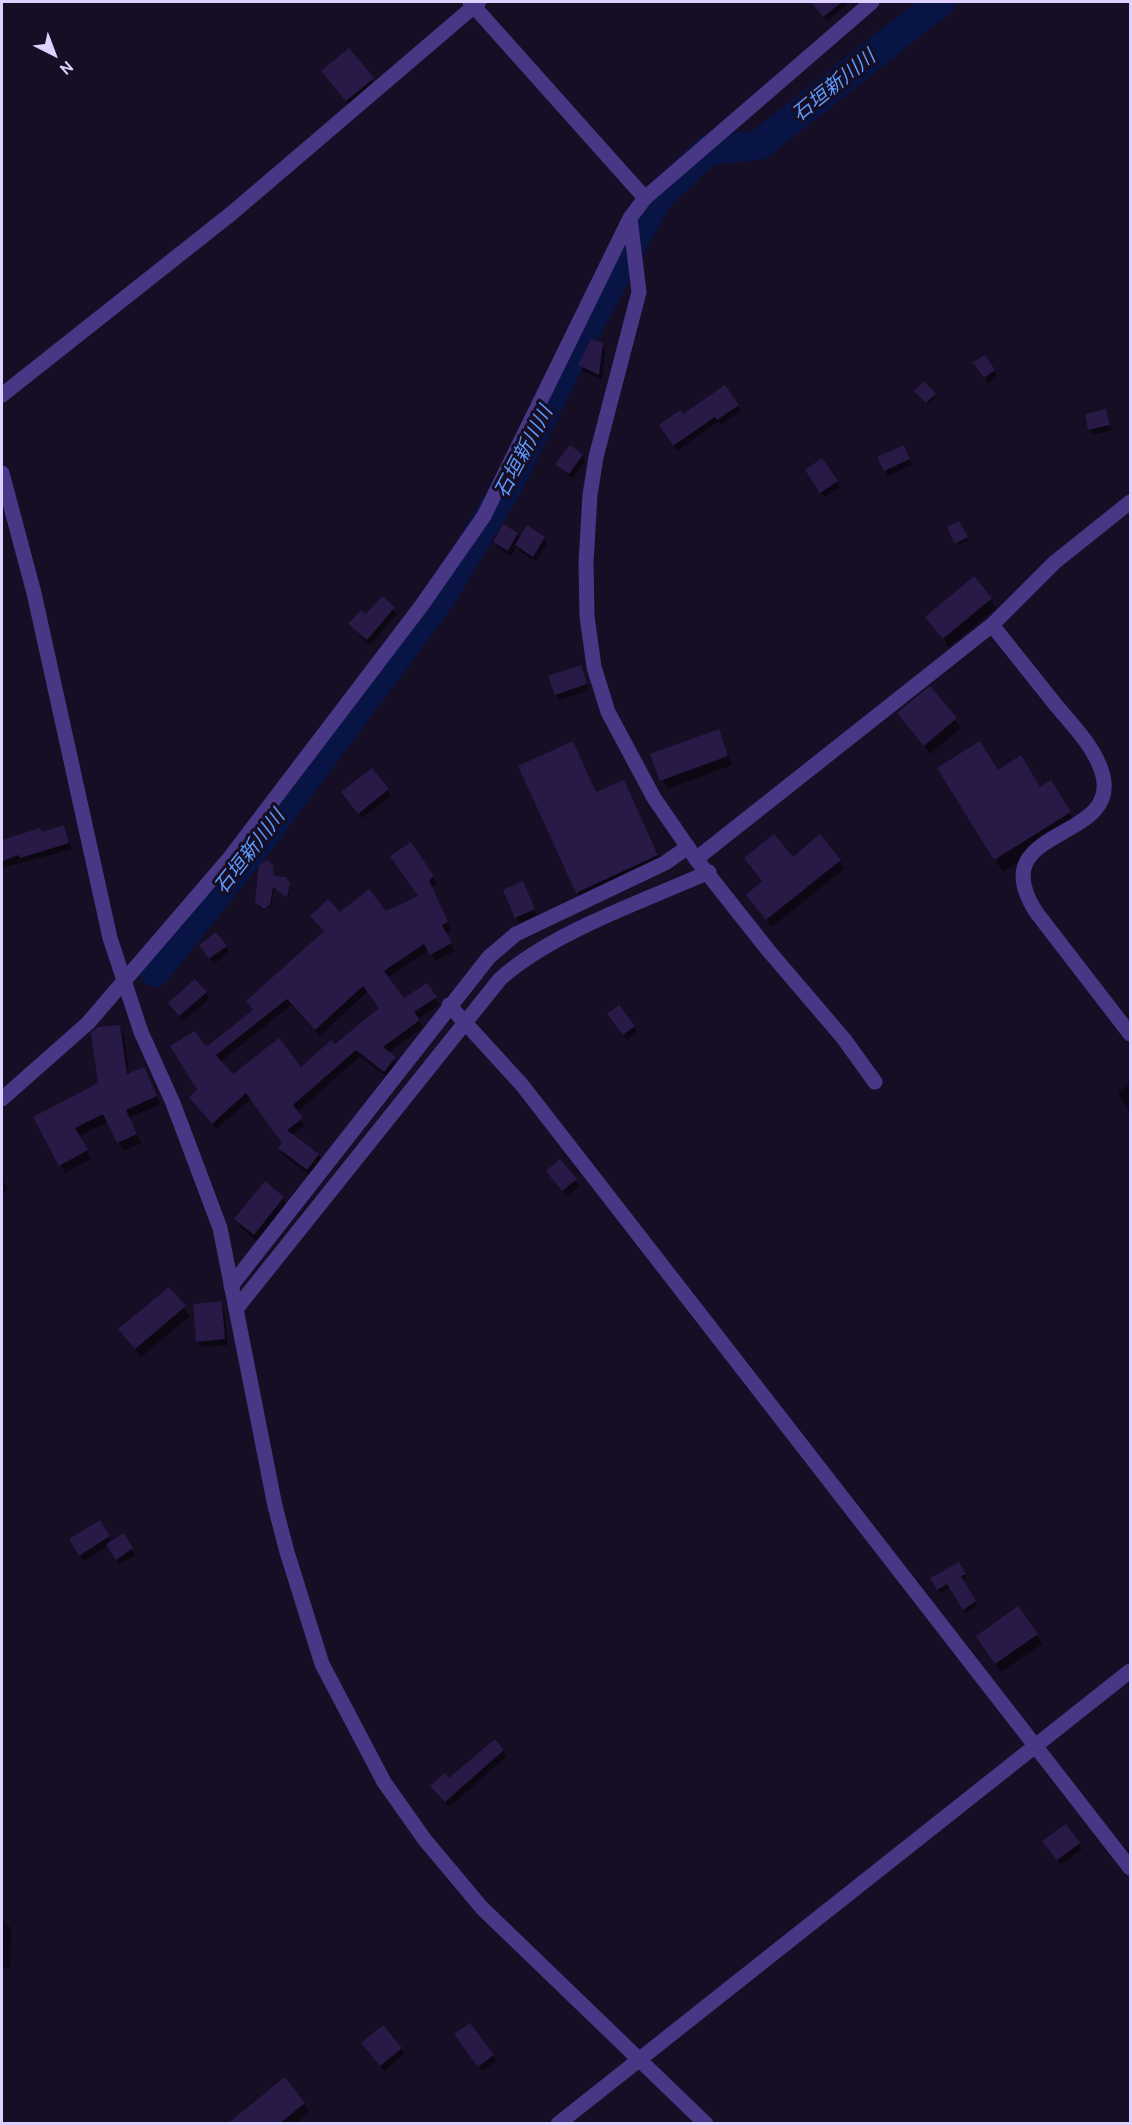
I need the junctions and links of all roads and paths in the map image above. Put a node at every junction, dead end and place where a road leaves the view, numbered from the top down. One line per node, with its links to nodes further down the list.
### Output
1 (872, 2): 3 (street)
2 (475, 3): 3 (street); 5 (street)
3 (645, 198): 4 (street)
4 (630, 218): 9 (street); 11 (street)
5 (2, 395)
6 (2, 473): 11 (street)
7 (1131, 502): 8 (street)
8 (992, 625): 9 (street); 14 (street)
9 (692, 853): 10 (street); 12 (street)
10 (709, 872): 13 (street); 15 (street)
11 (124, 981): 16 (street); 17 (street)
12 (449, 1005): 13 (street); 17 (street)
13 (466, 1021): 18 (street); 20 (street)
14 (1131, 1034)
15 (874, 1082)
16 (2, 1099)
17 (231, 1286): 18 (street)
18 (236, 1309): 22 (street)
19 (1131, 1671): 20 (street)
20 (1035, 1747): 21 (street); 22 (street)
21 (1131, 1868)
22 (639, 2061): 23 (street); 24 (street)
23 (558, 2124)
24 (706, 2124)

